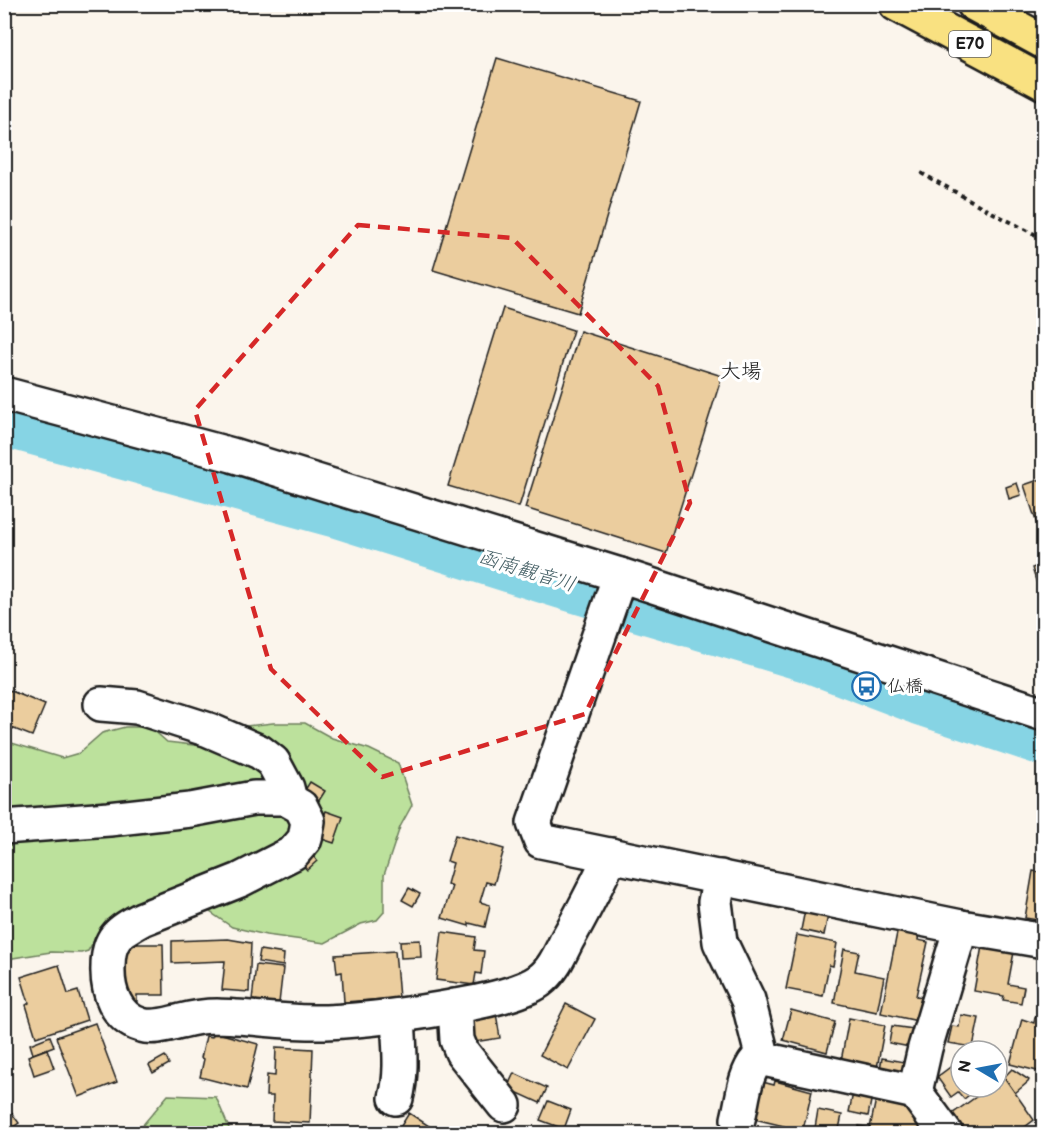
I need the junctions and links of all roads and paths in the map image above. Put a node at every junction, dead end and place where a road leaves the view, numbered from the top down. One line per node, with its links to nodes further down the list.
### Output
1 (896, 4): 4 (highway, E70)
2 (974, 4): 3 (highway, E70)
3 (1044, 42)
4 (1044, 83)
5 (921, 173): 6 (path)
6 (1044, 238)
7 (4, 393): 8 (street)
8 (620, 575): 10 (street); 13 (street)
9 (101, 704): 11 (street)
10 (1044, 714)
11 (290, 800): 12 (street); 18 (street)
12 (4, 827)
13 (611, 855): 14 (street); 17 (street)
14 (720, 878): 15 (street); 19 (street)
15 (961, 927): 16 (street); 20 (street)
16 (1044, 941)
17 (454, 1006): 18 (street); 22 (street)
18 (398, 1016): 21 (street)
19 (763, 1059): 20 (street); 23 (street)
20 (915, 1092): 24 (street)
21 (396, 1098)
22 (504, 1105)
23 (738, 1119)
24 (946, 1134)

